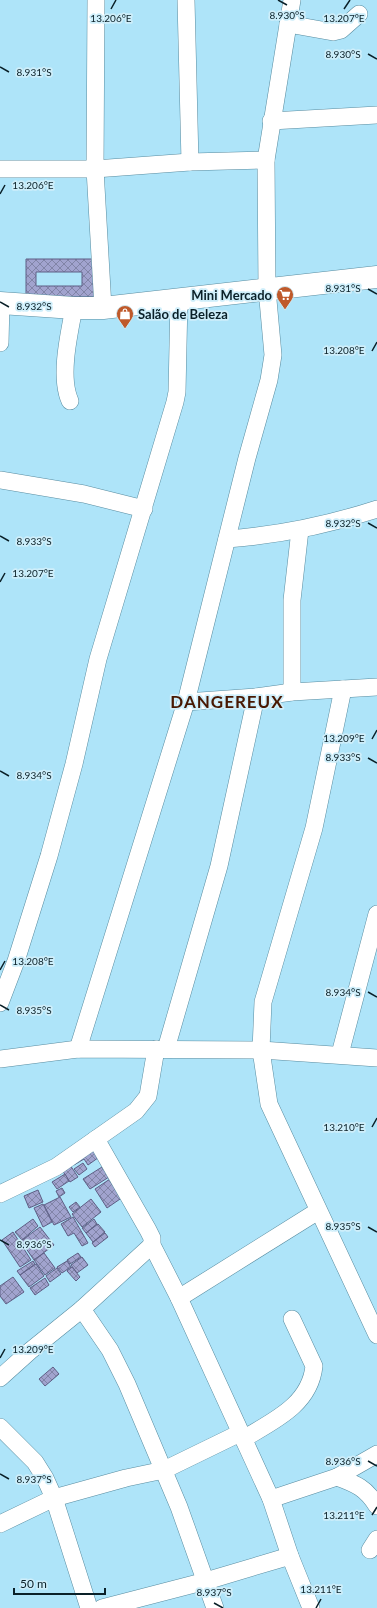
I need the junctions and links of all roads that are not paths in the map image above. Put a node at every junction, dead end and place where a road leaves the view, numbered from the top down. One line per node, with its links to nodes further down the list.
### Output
1 (96, 0): 11 (street)
2 (186, 0): 9 (street)
3 (292, 0): 5 (street)
4 (359, 14): 5 (street)
5 (288, 24): 7 (street)
6 (377, 115): 7 (street)
7 (271, 121): 8 (street)
8 (266, 160): 9 (street); 13 (street)
9 (190, 162): 11 (street)
10 (0, 169): 11 (street)
11 (95, 169): 17 (street)
12 (377, 277): 13 (main road)
13 (267, 289): 14 (main road); 24 (street)
14 (179, 299): 17 (main road); 22 (street)
15 (0, 303): 16 (main road); 18 (street)
16 (74, 308): 17 (main road); 19 (street)
17 (103, 308)
18 (0, 343)
19 (70, 401)
20 (0, 480): 22 (street)
21 (377, 508): 23 (street)
22 (144, 509): 31 (street)
23 (300, 530): 24 (street); 27 (street)
24 (227, 539): 29 (street)
25 (377, 686): 26 (street)
26 (343, 689): 27 (street); 34 (street)
27 (292, 692): 28 (street)
28 (256, 697): 29 (street); 33 (street)
29 (186, 702): 32 (street)
30 (377, 914): 35 (street)
31 (0, 1003)
32 (78, 1048): 33 (street); 37 (street)
33 (161, 1049): 34 (street); 38 (street)
34 (261, 1050): 35 (street); 40 (street)
35 (340, 1054): 36 (street)
36 (377, 1058)
37 (0, 1059)
38 (96, 1139): 39 (street); 41 (street)
39 (0, 1194)
40 (318, 1211): 42 (street); 45 (street)
41 (152, 1245): 42 (street); 43 (street)
42 (179, 1298): 48 (street)
43 (82, 1309): 46 (street); 50 (street)
44 (292, 1319): 48 (street)
45 (377, 1335)
46 (0, 1378)
47 (0, 1428): 53 (street)
48 (242, 1436): 50 (street); 54 (street)
49 (370, 1458): 51 (street); 52 (street)
50 (164, 1470): 53 (street); 58 (street)
51 (337, 1476): 52 (street); 54 (street)
52 (366, 1490): 55 (street)
53 (54, 1498): 56 (street); 59 (street)
54 (272, 1499): 57 (street)
55 (377, 1506)
56 (0, 1524)
57 (290, 1556): 58 (street); 62 (street)
58 (206, 1581): 60 (street); 61 (street)
59 (88, 1608)
60 (102, 1608)
61 (215, 1608)
62 (312, 1608)

